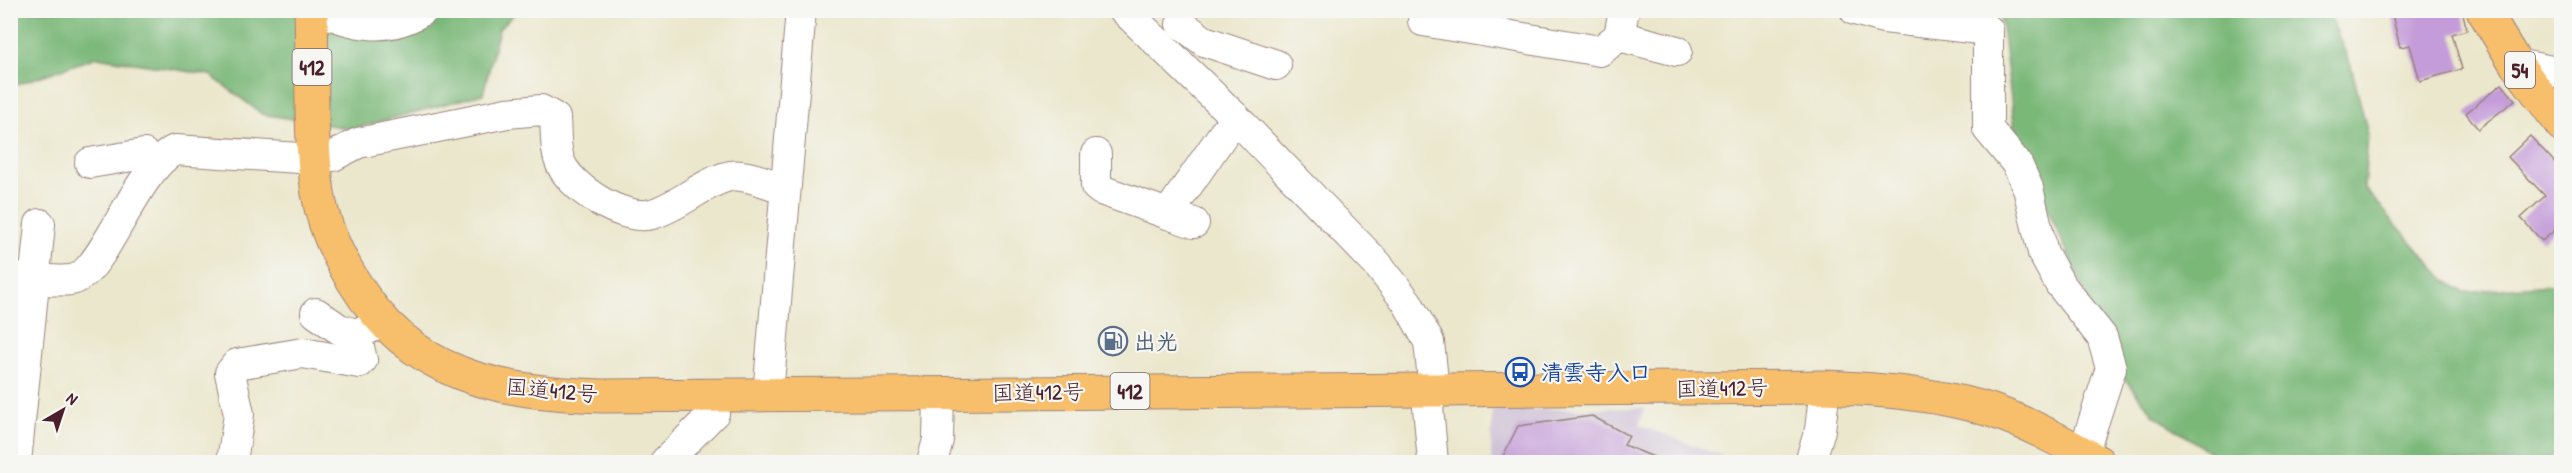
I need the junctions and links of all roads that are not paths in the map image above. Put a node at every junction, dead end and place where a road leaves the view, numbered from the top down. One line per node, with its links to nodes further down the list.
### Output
1 (311, 10): 19 (main road, 国道412号 / 412)
2 (317, 10): 3 (street)
3 (423, 10)
4 (801, 10): 22 (street)
5 (1124, 10): 11 (street)
6 (1855, 10): 33 (street)
7 (2483, 10): 13 (main road, 54)
8 (1423, 21): 9 (street)
9 (1493, 21): 10 (street)
10 (1621, 23): 12 (street)
11 (1177, 27): 14 (street); 16 (street)
12 (1677, 51)
13 (2516, 64): 15 (street); 17 (main road, 54)
14 (1275, 65)
15 (2562, 73)
16 (1235, 117): 18 (street); 28 (street)
17 (2562, 125)
18 (1096, 154)
19 (315, 159): 21 (street); 22 (street); 26 (main road, 国道412号 / 412)
20 (90, 163): 21 (street)
21 (155, 165): 24 (street)
22 (784, 188): 29 (street)
23 (40, 224): 24 (street)
24 (22, 278): 34 (street)
25 (316, 313): 26 (street)
26 (369, 328): 31 (main road, 国道412号 / 412); 35 (street)
27 (1825, 387): 28 (main road, 国道412号 / 412); 33 (main road, 国道412号 / 412); 38 (street)
28 (1434, 390): 30 (main road, 国道412号 / 412); 32 (street)
29 (768, 394): 30 (main road, 国道412号 / 412); 31 (main road, 国道412号 / 412)
30 (939, 394): 37 (street)
31 (716, 395): 36 (street)
32 (1438, 459)
33 (2090, 459)
34 (16, 462)
35 (232, 462)
36 (664, 462)
37 (932, 462)
38 (1810, 462)

